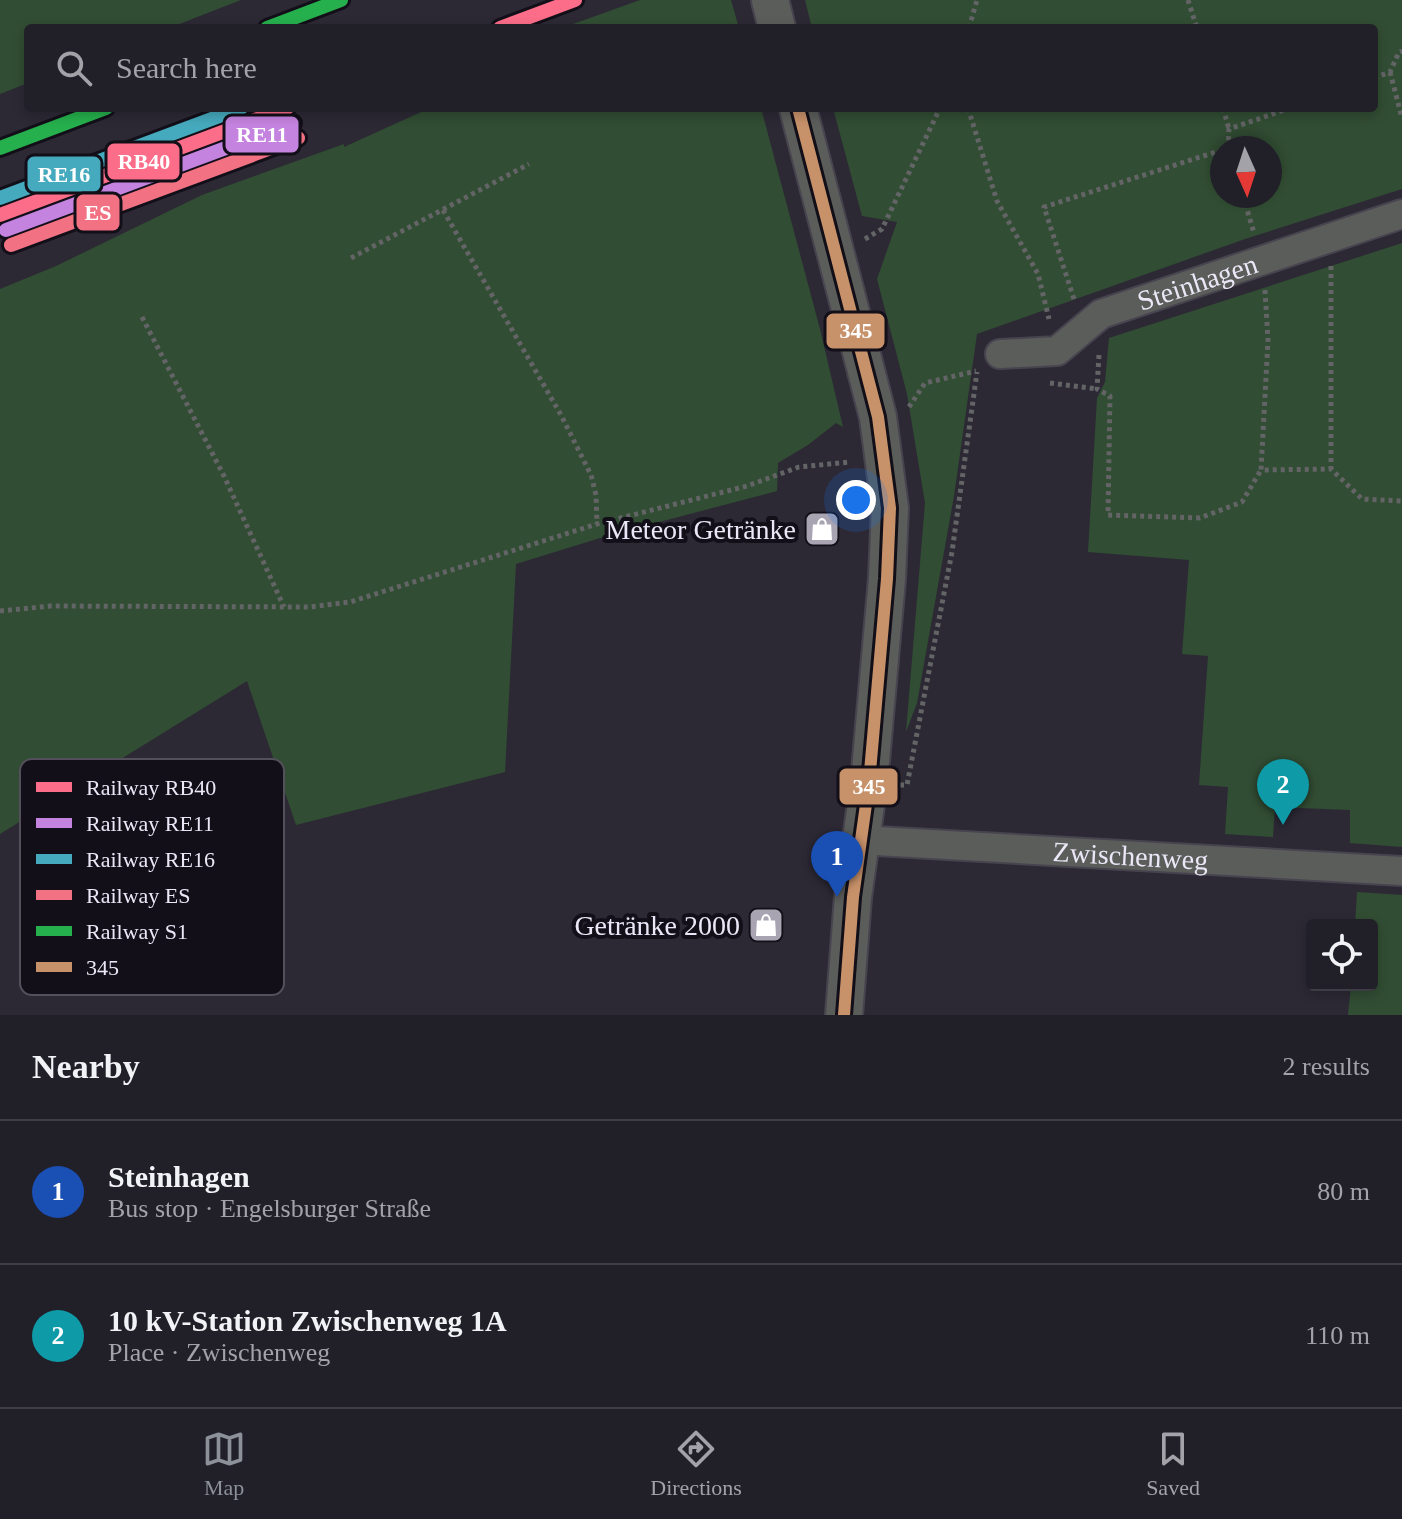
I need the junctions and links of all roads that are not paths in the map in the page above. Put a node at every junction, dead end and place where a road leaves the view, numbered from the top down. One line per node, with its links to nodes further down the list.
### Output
1 (770, 0): 2 (street)
2 (776, 24)
3 (799, 112): 6 (street)
4 (1402, 214): 5 (street, Steinhagen)
5 (1000, 354)
6 (859, 840): 7 (street, Zwischenweg); 8 (street)
7 (1402, 871)
8 (844, 1015)

